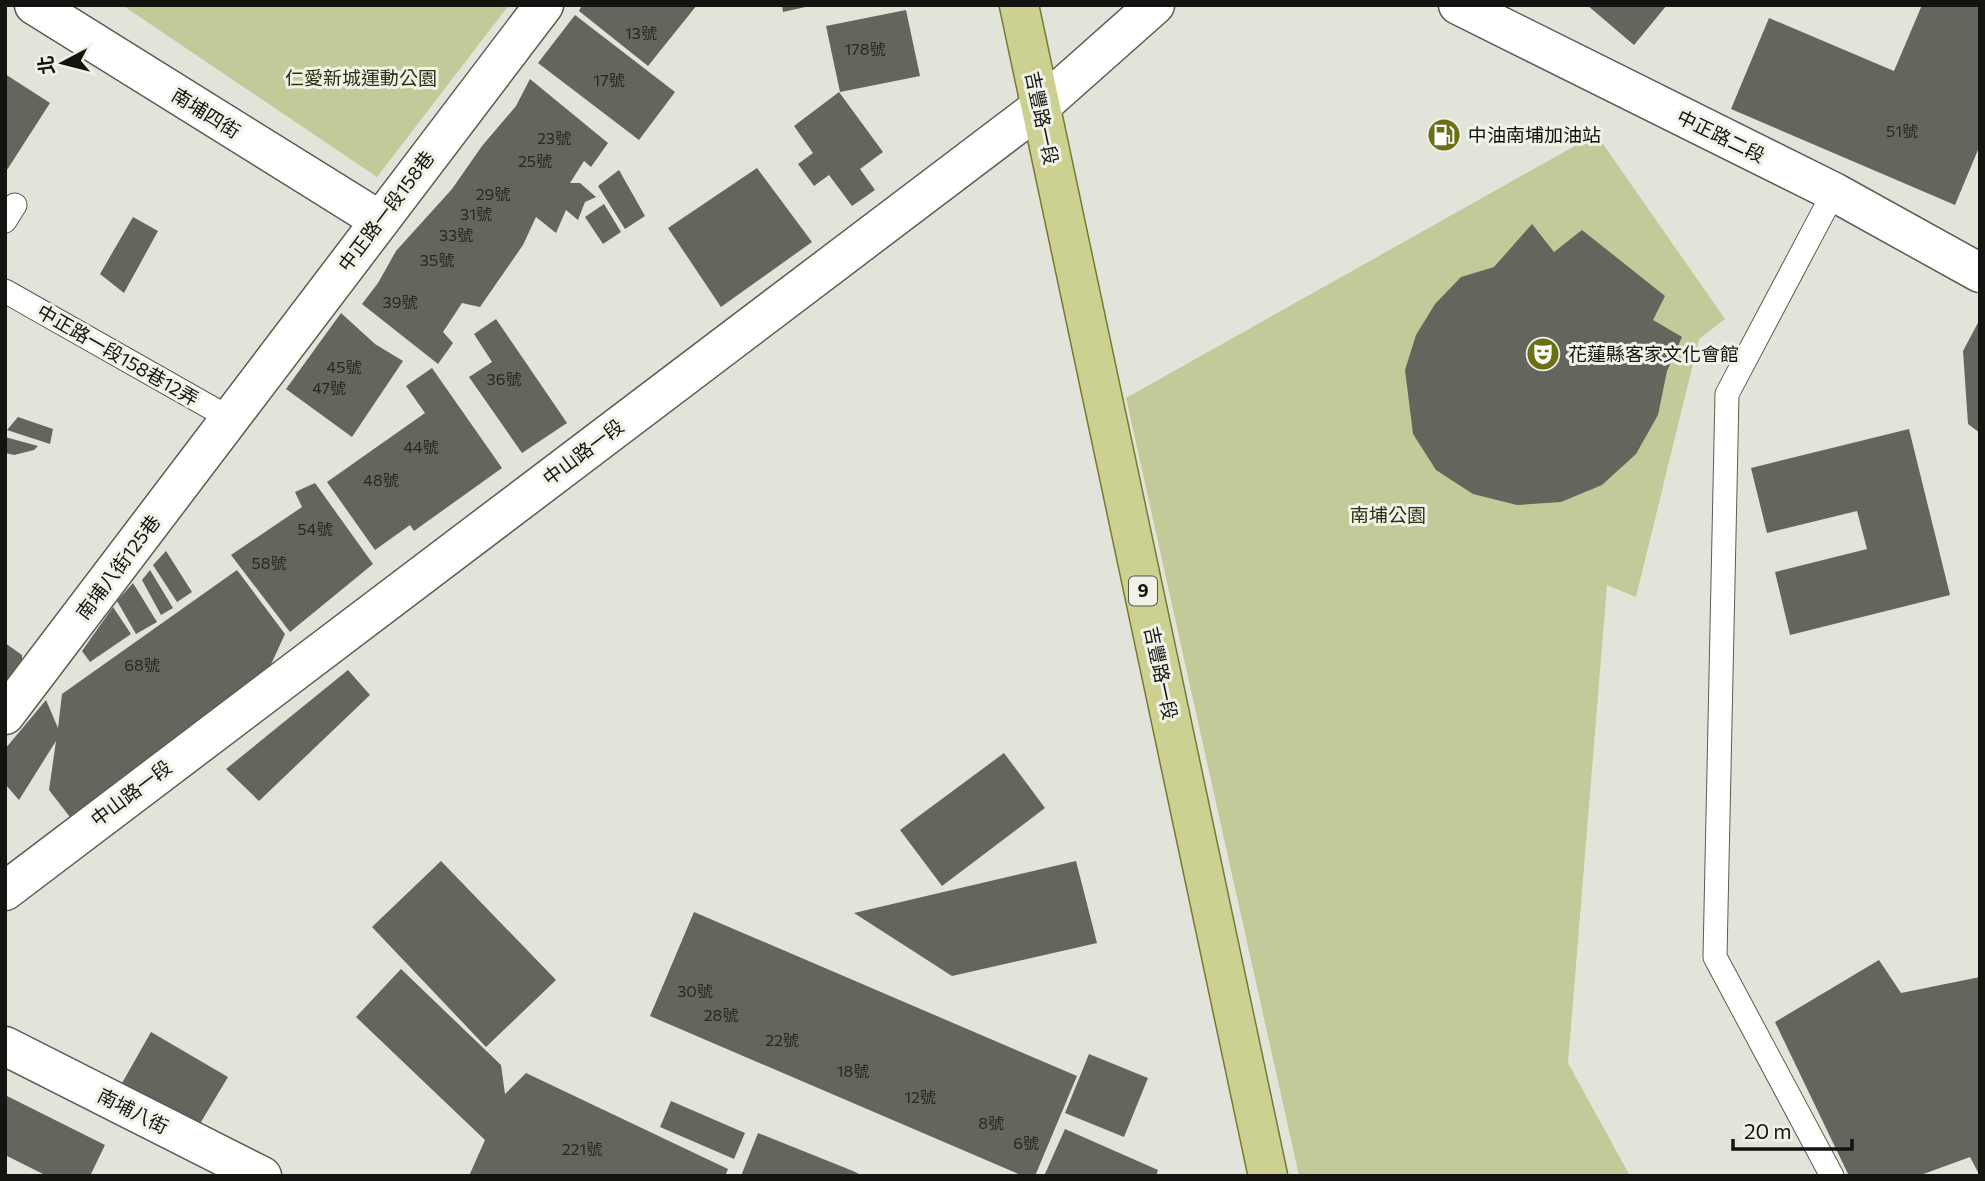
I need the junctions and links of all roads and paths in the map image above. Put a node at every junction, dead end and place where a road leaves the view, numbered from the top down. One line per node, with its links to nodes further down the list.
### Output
1 (34, 5): 8 (street, 南埔四街)
2 (544, 5): 8 (street, 中正路一段158巷)
3 (1019, 5): 6 (main road, 吉豐路一段 / 9)
4 (1155, 5): 6 (street, 中山路一段)
5 (1458, 5): 7 (street, 中正路二段)
6 (1040, 107): 13 (street, 中山路一段); 16 (main road, 吉豐路一段 / 9)
7 (1834, 192): 9 (street, 中正路二段); 17 (lane)
8 (379, 220): 11 (street, 中正路一段158巷)
9 (1980, 273)
10 (5, 291): 11 (lane, 中正路一段158巷12弄)
11 (231, 419): 12 (street, 南埔八街125巷)
12 (5, 715)
13 (5, 891)
14 (5, 1045): 15 (street, 南埔八街)
15 (261, 1176)
16 (1268, 1176)
17 (1832, 1176)

